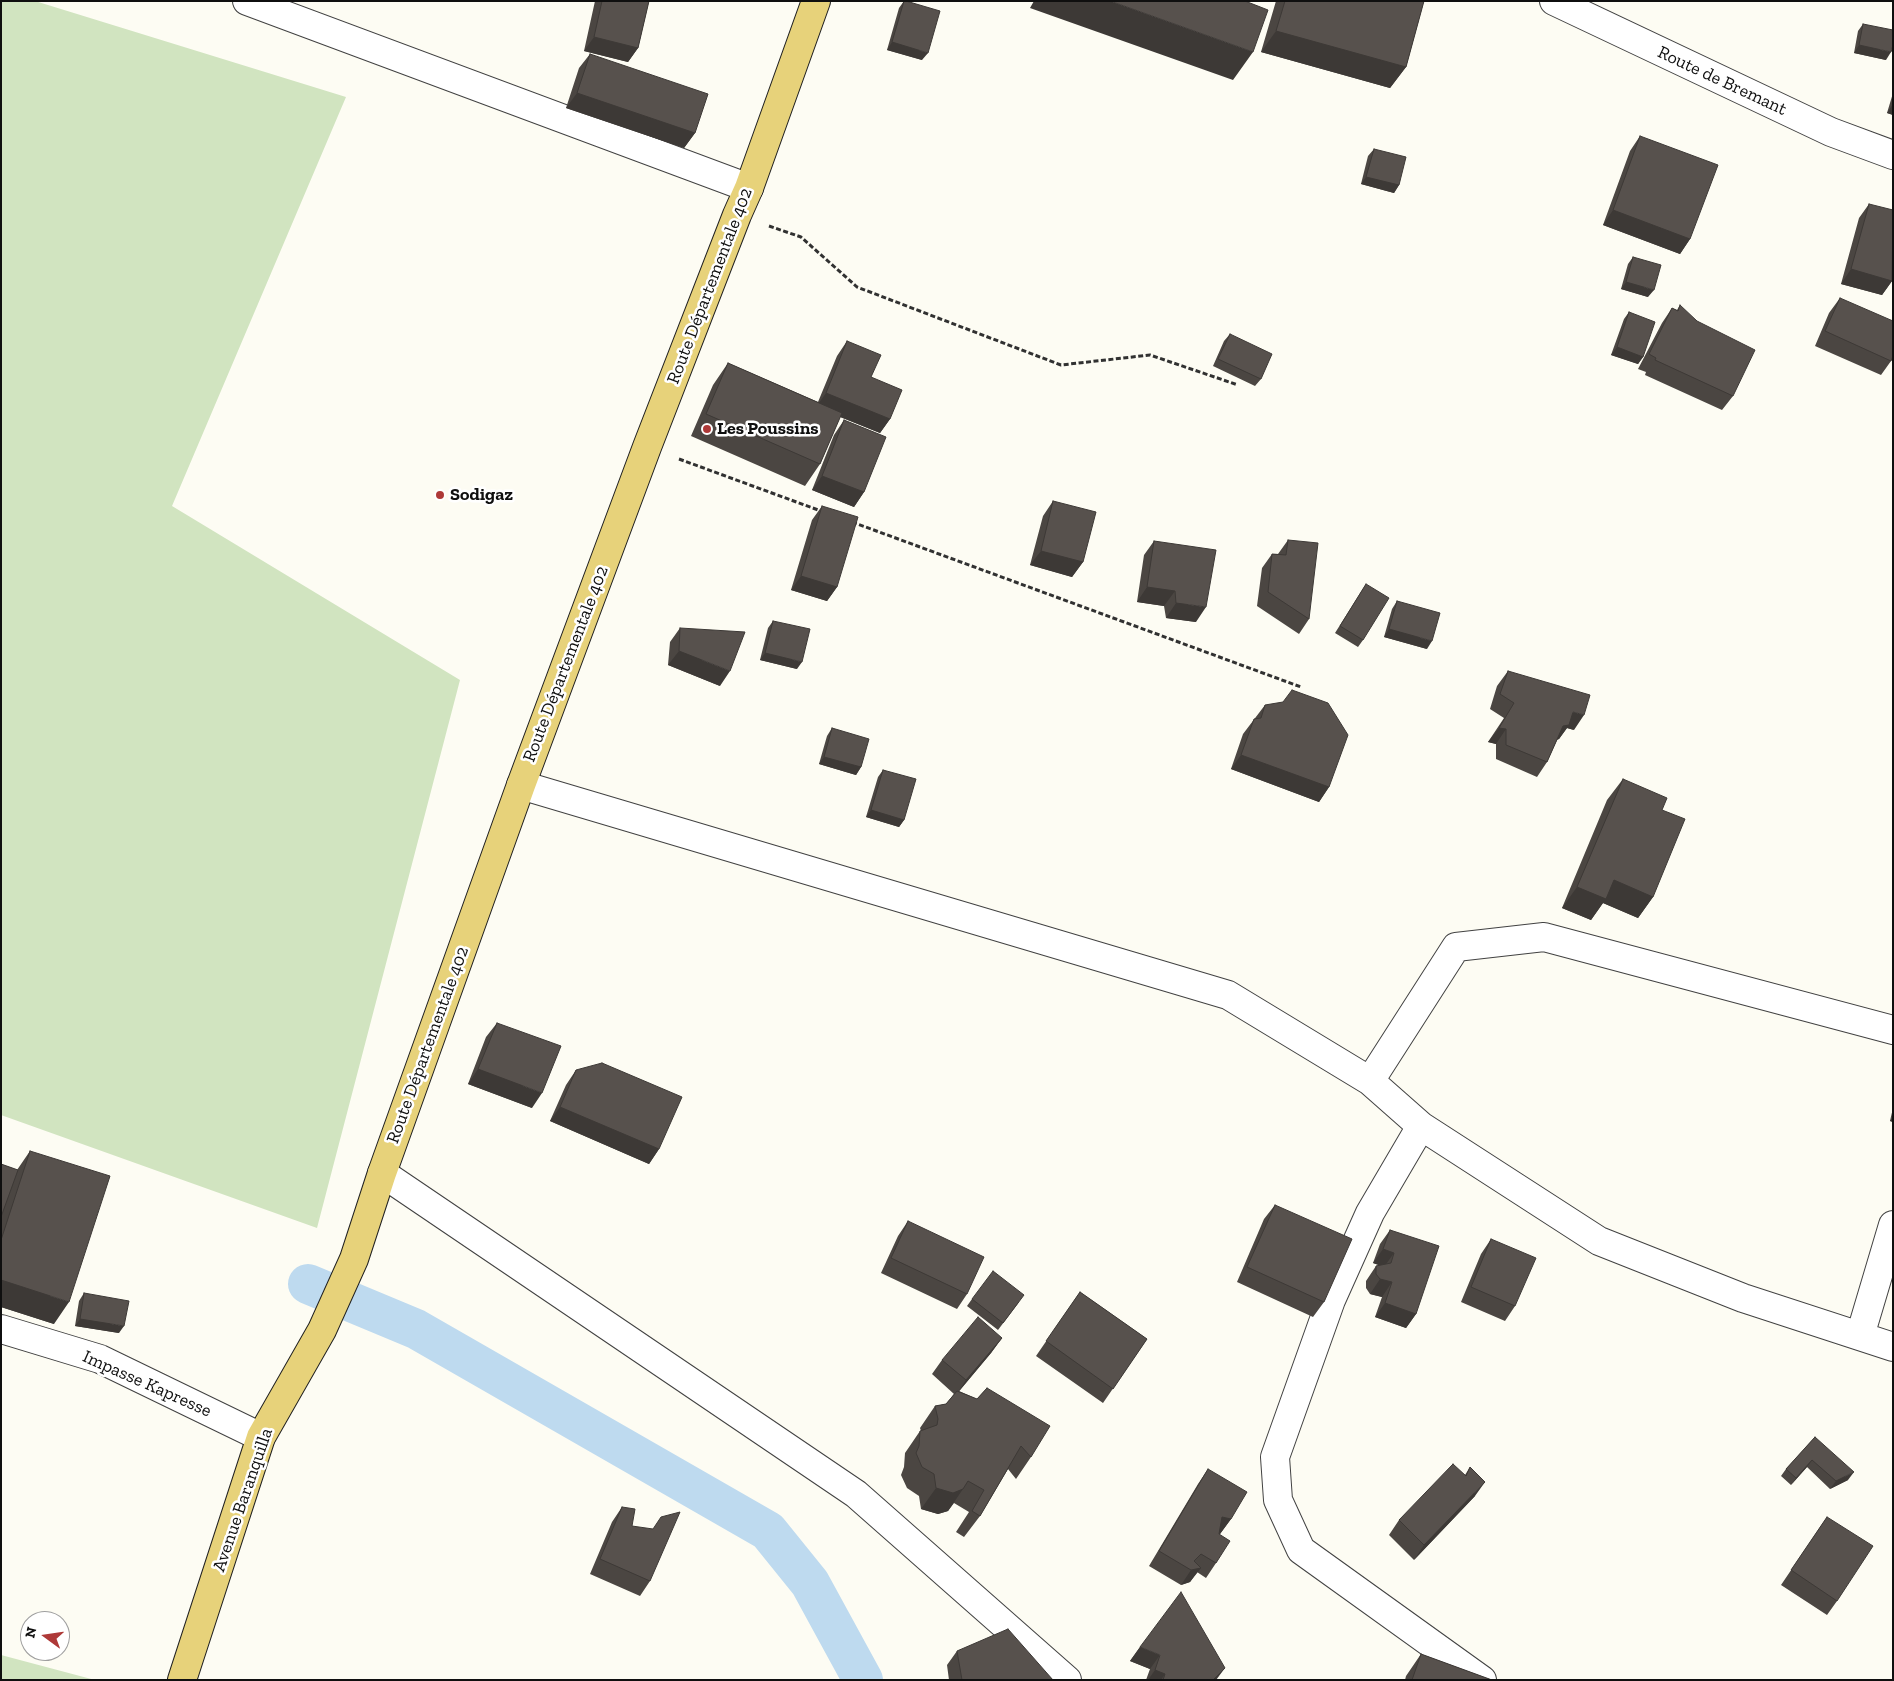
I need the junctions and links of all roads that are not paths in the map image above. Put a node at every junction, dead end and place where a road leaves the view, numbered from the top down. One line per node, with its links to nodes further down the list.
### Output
1 (247, 1): 5 (street)
2 (816, 1): 5 (main road, Route Départementale 402)
3 (1554, 1): 4 (street, Route de Bremant)
4 (1893, 155)
5 (749, 188): 6 (main road, Route Départementale 402)
6 (521, 785): 8 (street); 10 (main road, Route Départementale 402)
7 (1893, 1030): 8 (street)
8 (1370, 1081): 9 (street)
9 (1421, 1126): 14 (street); 19 (street)
10 (382, 1174): 13 (main road, Route Départementale 402); 18 (street)
11 (1893, 1225): 14 (street)
12 (1, 1329): 16 (street, Impasse Kapresse)
13 (322, 1330): 16 (main road, Avenue Baranquilla)
14 (1860, 1336): 15 (street)
15 (1893, 1347)
16 (261, 1437): 17 (main road, Avenue Baranquilla)
17 (182, 1680)
18 (1067, 1680)
19 (1482, 1680)

